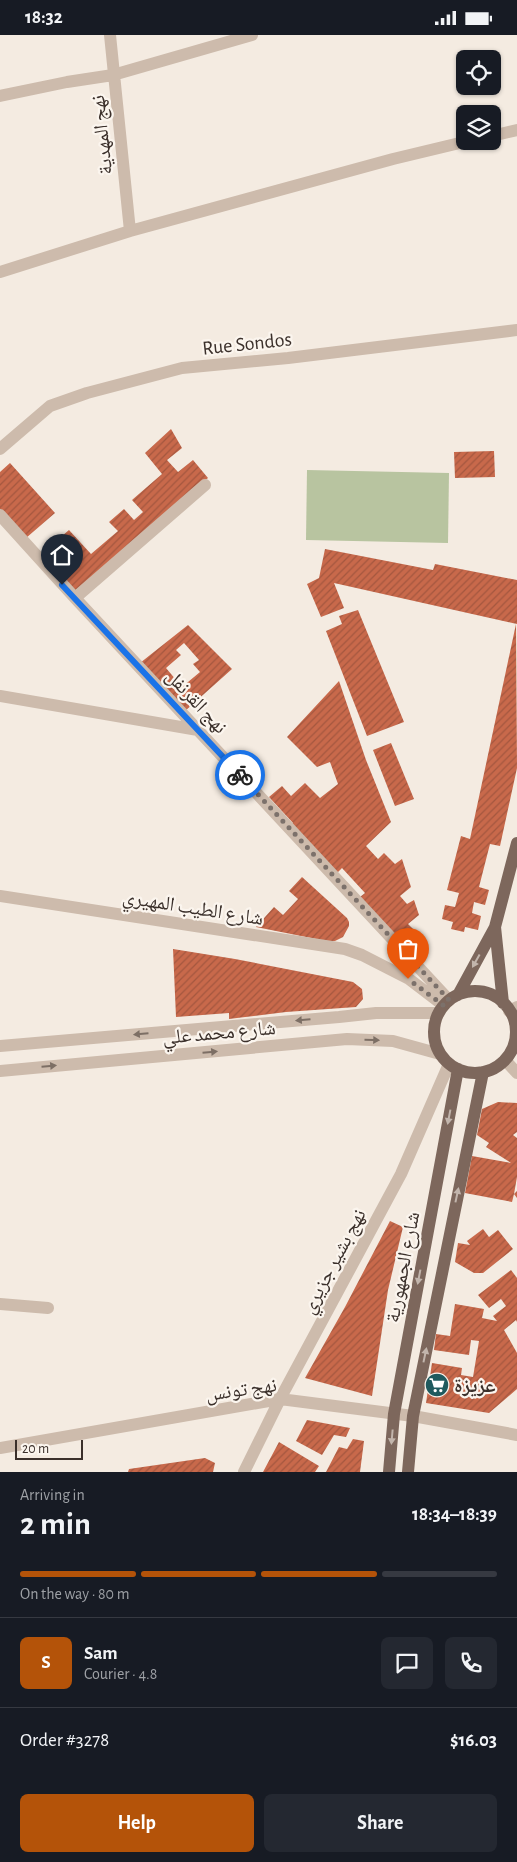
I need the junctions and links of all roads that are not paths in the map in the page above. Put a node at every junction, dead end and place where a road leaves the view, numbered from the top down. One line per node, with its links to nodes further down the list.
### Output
1 (110, 35): 3 (street, نهج المهدية)
2 (252, 35): 3 (street)
3 (113, 75): 4 (street); 8 (street, نهج المهدية)
4 (0, 96)
5 (517, 130): 6 (street)
6 (501, 134)
7 (456, 144): 8 (street)
8 (130, 231): 9 (street)
9 (0, 272)
10 (517, 330): 11 (street, Rue Sondos)
11 (0, 449)
12 (205, 485): 14 (street)
13 (0, 515): 14 (street, نهج القرنفل)
14 (75, 599): 16 (street, نهج القرنفل)
15 (0, 696): 16 (street)
16 (198, 730): 20 (street, نهج القرنفل)
17 (517, 843): 19 (main road)
18 (0, 896): 20 (street, شارع الطيب المهيري)
19 (495, 927): 20 (main road, one-way to 20); 21 (main road)
20 (447, 1003): 21 (main road); 22 (street, شارع محمد علي, one-way to 22); 23 (main road)
21 (512, 1011): 24 (main road)
22 (0, 1046)
23 (440, 1054): 25 (main road); 26 (street, شارع محمد علي, one-way to 23)
24 (510, 1057): 27 (main road); 28 (street)
25 (453, 1067): 27 (main road); 31 (street, نهج بشير جزيري); 32 (main road, شارع الجمهورية, one-way to 32)
26 (0, 1071)
27 (483, 1072): 33 (main road, شارع الجمهورية, one-way to 27)
28 (517, 1073)
29 (0, 1304): 30 (street)
30 (48, 1308)
31 (280, 1399): 32 (street, نهج تونس); 35 (street, نهج تونس); 36 (street, نهج بشير جزيري)
32 (394, 1414): 33 (street, نهج تونس); 37 (main road, شارع الجمهورية, one-way to 37)
33 (412, 1416): 34 (street, نهج تونس); 38 (main road, شارع الجمهورية)
34 (517, 1435)
35 (0, 1448)
36 (244, 1472)
37 (388, 1472)
38 (408, 1472)

